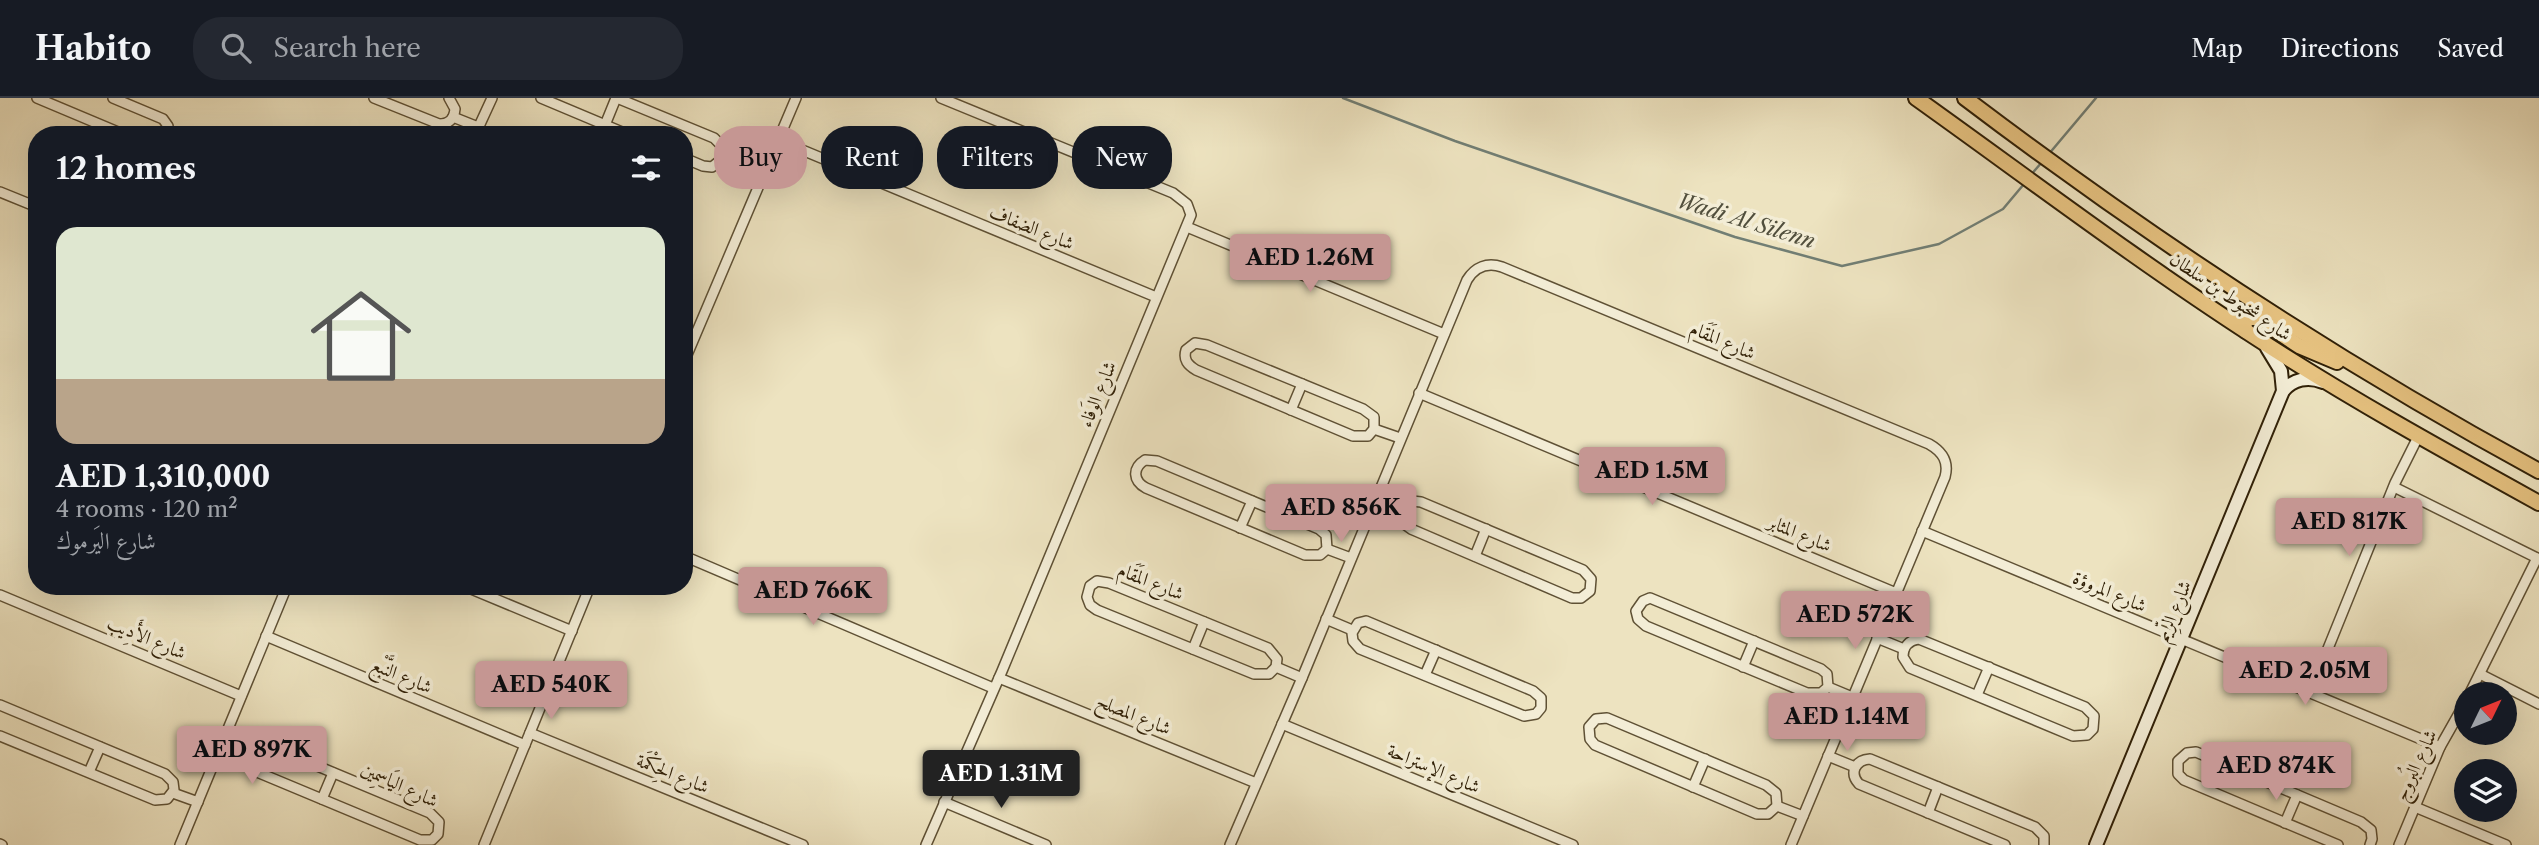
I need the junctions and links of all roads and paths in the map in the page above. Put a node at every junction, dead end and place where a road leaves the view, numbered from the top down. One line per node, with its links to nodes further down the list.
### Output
1 (37, 98): 12 (street)
2 (113, 98): 16 (street)
3 (374, 98): 13 (street)
4 (449, 98): 13 (street)
5 (492, 98): 18 (street)
6 (541, 98): 14 (street)
7 (616, 98): 14 (street); 19 (street)
8 (796, 98): 20 (street)
9 (941, 98): 27 (street)
10 (1916, 98): 30 (main road, شارع شخبوط بن سلطان)
11 (1965, 98): 32 (main road, شارع شخبوط بن سلطان)
12 (51, 101): 15 (street)
13 (453, 117): 17 (street)
14 (605, 125)
15 (105, 126)
16 (168, 126)
17 (468, 126)
18 (479, 126)
19 (685, 126)
20 (784, 126)
21 (693, 129): 23 (street)
22 (807, 152): 28 (street, شارع الضفاف)
23 (693, 162)
24 (757, 189): 31 (street)
25 (0, 192): 26 (street)
26 (28, 203)
27 (1187, 227): 28 (street, شارع الوَفاء); 29 (street)
28 (1156, 297): 78 (street, شارع الوَفاء)
29 (1444, 334): 36 (street, شارع المَقَام); 49 (street, شارع المَقَام)
30 (2250, 334): 32 (main road); 34 (main road, شارع شخبوط بن سلطان); 35 (street)
31 (693, 341)
32 (2356, 367): 41 (main road, شارع شخبوط بن سلطان)
33 (1302, 384): 37 (street); 37 (street); 38 (street)
34 (2330, 384): 35 (street); 39 (main road, شارع شخبوط بن سلطان)
35 (2283, 391): 66 (street, شارع الرِّيم)
36 (1419, 393): 40 (street, شارع المَقَام); 55 (street, شارع المثابر)
37 (1291, 410): 38 (street)
38 (1374, 429): 40 (street)
39 (2418, 437): 42 (street); 45 (main road, شارع شخبوط بن سلطان)
40 (1400, 438): 43 (street, شارع المَقَام)
41 (2539, 471)
42 (2394, 487): 53 (street); 80 (street)
43 (1375, 499): 46 (street); 52 (street, شارع المَقَام)
44 (1252, 501): 47 (street); 47 (street); 50 (street)
45 (2539, 503)
46 (1402, 509): 48 (street); 51 (street)
47 (1240, 528): 50 (street)
48 (1486, 529): 51 (street); 51 (street)
49 (1922, 531): 55 (street, شارع المَقَام); 66 (street, شارع المروؤة)
50 (1327, 548): 52 (street)
51 (1475, 556)
52 (1351, 558): 60 (street, شارع المَقَام)
53 (2538, 559): 74 (street)
54 (693, 560): 78 (street, شارع المصلح)
55 (1896, 593): 65 (street, شارع المَقَام)
56 (0, 595): 82 (street, شارع الأَدِيب)
57 (283, 595): 64 (street)
58 (486, 595): 63 (street)
59 (586, 595): 63 (street)
60 (1326, 619): 62 (street); 76 (street, شارع المَقَام)
61 (1204, 622): 68 (street); 68 (street, شارع المَقَام); 71 (street, شارع المَقَام)
62 (1352, 630): 70 (street); 75 (street)
63 (572, 631): 88 (street)
64 (266, 636): 82 (street); 91 (street, شارع النَّبْع)
65 (1877, 638): 69 (street); 83 (street, شارع المَقَام)
66 (2182, 639): 80 (street, شارع المروؤة); 124 (street, شارع الرِّيم)
67 (1754, 641): 72 (street); 72 (street); 79 (street)
68 (1193, 649): 71 (street, شارع المَقَام)
69 (1904, 649): 73 (street); 81 (street)
70 (1436, 650): 75 (street); 75 (street)
71 (1276, 667): 76 (street, شارع المَقَام)
72 (1743, 667): 79 (street)
73 (1989, 667): 81 (street); 81 (street)
74 (2480, 674): 77 (street); 84 (street)
75 (1426, 676)
76 (1302, 678): 87 (street, شارع المَقَام)
77 (2476, 682)
78 (996, 683): 100 (street, شارع المصلح); 107 (street, شارع الوَفاء)
79 (1828, 687): 83 (street)
80 (2310, 693): 93 (street, شارع المروؤة)
81 (1977, 695)
82 (241, 696): 90 (street)
83 (1852, 697): 95 (street, شارع المَقَام)
84 (2539, 704)
85 (0, 705): 92 (street)
86 (2454, 722): 93 (street, شارع البُروج)
87 (1282, 724): 100 (street, شارع المَقَام); 120 (street, شارع الإستراحة)
88 (530, 733): 91 (street); 116 (street, شارع الحِكْمَة)
89 (0, 736): 98 (street)
90 (222, 743): 94 (street, شارع اليَاسمِين); 106 (street)
91 (525, 745): 115 (street)
92 (100, 747): 98 (street); 103 (street)
93 (2440, 747): 109 (street, شارع البُروج)
94 (248, 753): 99 (street, شارع اليَاسمِين); 105 (street, شارع اليَاسمِين)
95 (1828, 756): 97 (street); 111 (street, شارع المَقَام)
96 (1705, 759): 101 (street); 101 (street); 108 (street)
97 (1855, 767): 102 (street); 110 (street)
98 (89, 772): 103 (street)
99 (333, 773): 105 (street, شارع اليَاسمِين); 105 (street, شارع اليَاسمِين)
100 (1256, 783): 119 (street, شارع المَقَام)
101 (1693, 787): 108 (street)
102 (1938, 787): 110 (street); 123 (street)
103 (173, 793): 106 (street)
104 (2297, 795): 112 (street); 112 (street); 113 (street)
105 (321, 799)
106 (198, 802): 114 (street)
107 (944, 802): 117 (street, شارع الوَفاء); 118 (street)
108 (1777, 806): 111 (street)
109 (2414, 807): 126 (street, شارع البُروج); 127 (street)
110 (1928, 813): 122 (street)
111 (1803, 816): 121 (street, شارع المَقَام)
112 (2285, 823): 125 (street)
113 (2373, 844)
114 (180, 845)
115 (484, 845)
116 (803, 845)
117 (926, 845)
118 (1046, 845)
119 (1230, 845)
120 (1573, 845)
121 (1791, 845)
122 (2005, 845)
123 (2044, 845)
124 (2096, 845)
125 (2338, 845)
126 (2399, 845)
127 (2506, 845)

